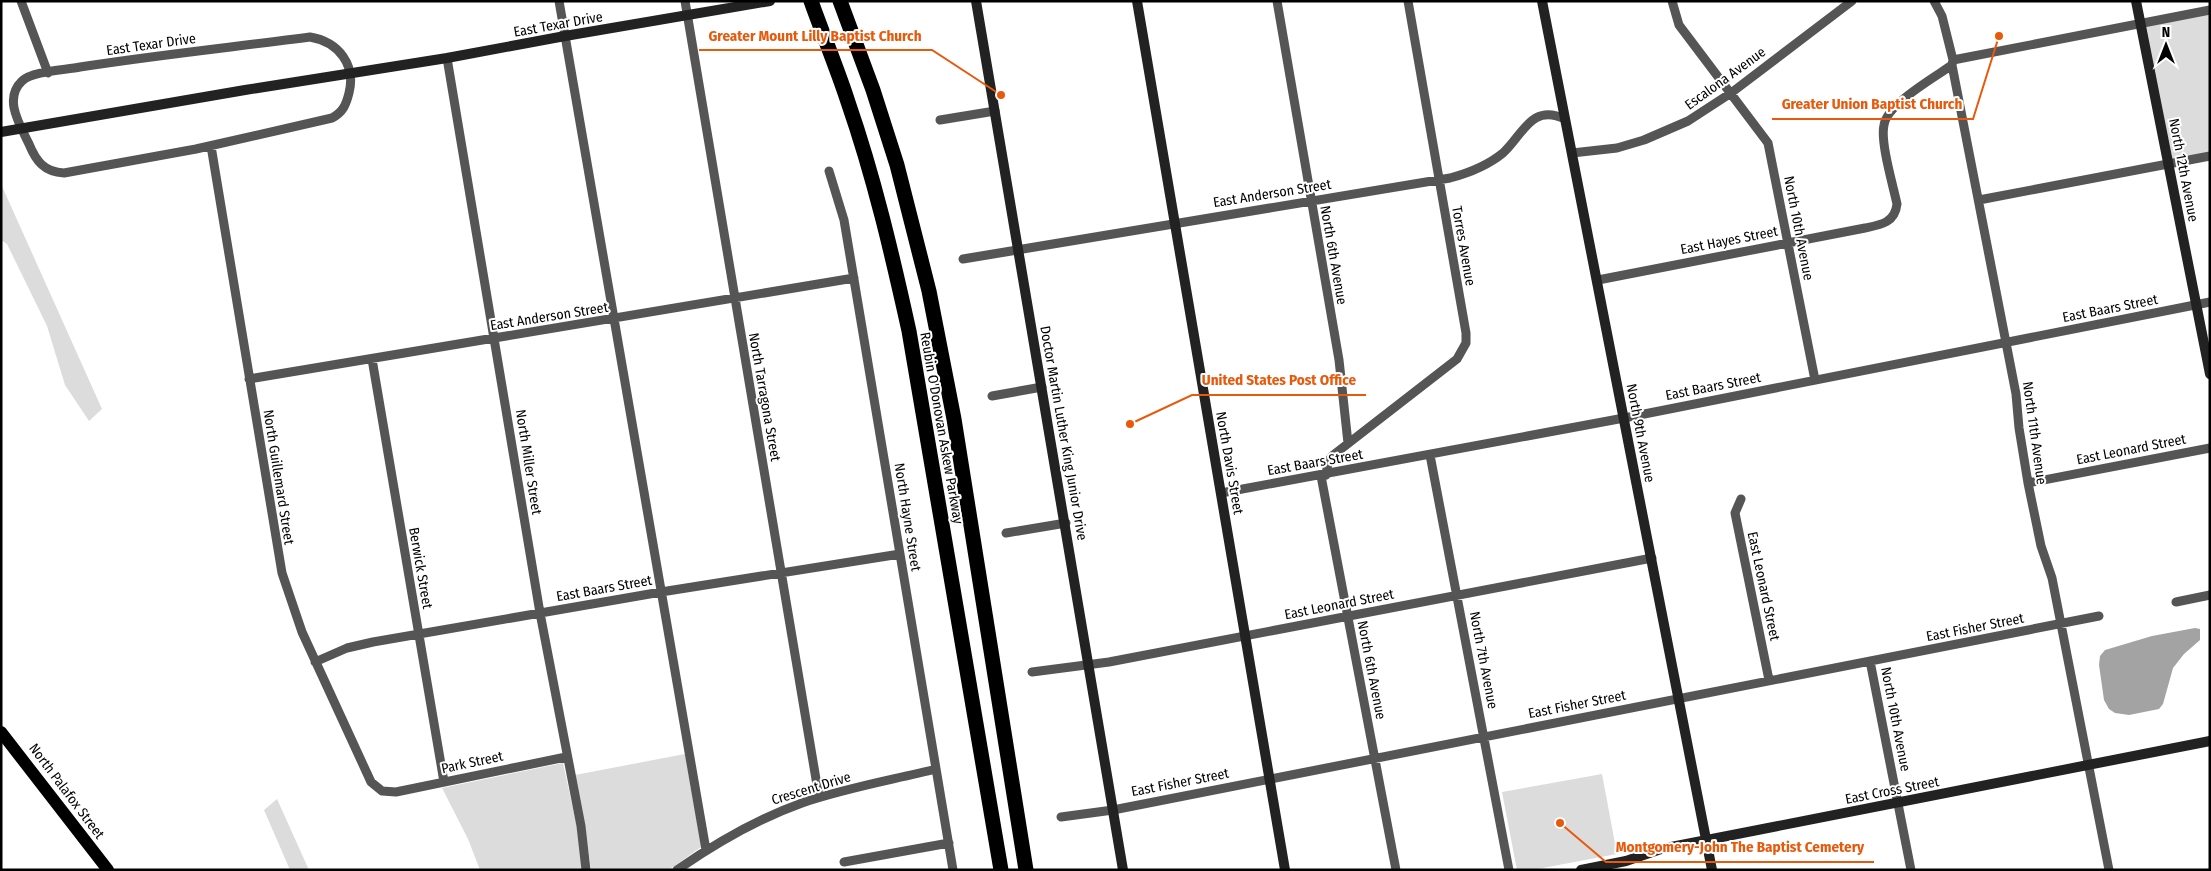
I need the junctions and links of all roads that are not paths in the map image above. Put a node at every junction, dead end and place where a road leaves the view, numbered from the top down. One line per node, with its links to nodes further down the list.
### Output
1 (21, 1): 22 (street)
2 (559, 1): 19 (street)
3 (685, 1): 17 (street, North Tarragona Street)
4 (770, 1): 17 (main road, East Texar Drive)
5 (811, 1): 107 (highway, Reubin O'Donovan Askew Parkway)
6 (840, 1): 108 (highway, Reubin O'Donovan Askew Parkway)
7 (976, 1): 25 (main road, Doctor Martin Luther King Junior Drive)
8 (1138, 1): 37 (main road, North Davis Street)
9 (1277, 1): 36 (street, North 6th Avenue)
10 (1408, 1): 34 (street, Torres Avenue)
11 (1542, 1): 26 (main road, North 9th Avenue)
12 (1672, 1): 24 (street, North 10th Avenue)
13 (1852, 1): 24 (street, Escalona Avenue)
14 (1934, 1): 21 (street, North 11th Avenue)
15 (2136, 1): 18 (main road, North 12th Avenue)
16 (2210, 10): 18 (street)
17 (687, 15): 19 (main road, East Texar Drive); 43 (street, North Tarragona Street)
18 (2141, 24): 21 (street); 32 (main road, North 12th Avenue)
19 (565, 36): 20 (main road, East Texar Drive); 46 (street)
20 (447, 58): 23 (main road, East Texar Drive); 47 (street, North Miller Street)
21 (1952, 63): 35 (street, North 11th Avenue); 38 (street, East Hayes Street)
22 (48, 72): 23 (street, East Texar Drive); 29 (street, East Texar Drive)
23 (351, 72): 28 (main road, East Texar Drive); 29 (street, East Texar Drive)
24 (1731, 93): 30 (street, Escalona Avenue); 38 (street, North 10th Avenue)
25 (995, 111): 27 (street); 39 (main road, Doctor Martin Luther King Junior Drive)
26 (1564, 119): 30 (main road, North 9th Avenue); 34 (street, East Anderson Street)
27 (940, 120)
28 (1, 132)
29 (211, 146): 51 (street, North Guillemard Street)
30 (1572, 153): 42 (main road, North 9th Avenue)
31 (2210, 156): 32 (street)
32 (2168, 164): 35 (street); 45 (main road, North 12th Avenue)
33 (829, 171): 41 (street, North Hayne Street)
34 (1438, 180): 36 (street, East Anderson Street); 56 (street, Torres Avenue)
35 (1979, 200): 48 (street, North 11th Avenue)
36 (1311, 201): 37 (street, East Anderson Street); 56 (street, North 6th Avenue)
37 (1175, 223): 39 (street, East Anderson Street); 61 (main road, North Davis Street)
38 (1788, 243): 42 (street, East Hayes Street); 52 (street, North 10th Avenue)
39 (1020, 249): 40 (street, East Anderson Street); 53 (main road, Doctor Martin Luther King Junior Drive)
40 (963, 259)
41 (854, 278): 43 (street, East Anderson Street); 65 (street, North Hayne Street)
42 (1598, 280): 55 (main road, North 9th Avenue)
43 (734, 299): 46 (street, East Anderson Street); 67 (street, North Tarragona Street)
44 (2210, 302): 45 (street, East Baars Street)
45 (2196, 305): 48 (street, East Baars Street); 50 (main road, North 12th Avenue)
46 (615, 319): 47 (street, East Anderson Street); 68 (street)
47 (494, 339): 49 (street, East Anderson Street); 72 (street, North Miller Street)
48 (2006, 342): 52 (street, East Baars Street); 60 (street, North 11th Avenue)
49 (372, 359): 51 (street, East Anderson Street); 76 (street, Berwick Street)
50 (2210, 374)
51 (249, 380): 79 (street, North Guillemard Street)
52 (1815, 380): 55 (street, East Baars Street)
53 (1042, 387): 54 (street); 63 (main road, Doctor Martin Luther King Junior Drive)
54 (992, 396)
55 (1624, 418): 58 (street, East Baars Street); 66 (main road, North 9th Avenue)
56 (1348, 443): 59 (street)
57 (2210, 448): 60 (street, East Leonard Street)
58 (1430, 455): 59 (street, East Baars Street); 69 (street, North 7th Avenue)
59 (1324, 475): 61 (street, East Baars Street); 73 (street, North 6th Avenue)
60 (2028, 483): 75 (street, North 11th Avenue)
61 (1221, 493): 77 (main road, North Davis Street)
62 (1741, 499): 82 (street, East Leonard Street)
63 (1066, 523): 64 (street); 80 (main road, Doctor Martin Luther King Junior Drive)
64 (1006, 532)
65 (900, 554): 67 (street, East Baars Street); 90 (street, North Hayne Street)
66 (1652, 558): 69 (street, East Leonard Street); 83 (main road, North 9th Avenue)
67 (781, 573): 68 (street, East Baars Street); 94 (street, North Tarragona Street)
68 (662, 592): 72 (street, East Baars Street); 100 (street)
69 (1458, 595): 73 (street, East Leonard Street); 85 (street, North 7th Avenue)
70 (2210, 595): 71 (street)
71 (2176, 602)
72 (540, 613): 76 (street, East Baars Street); 87 (street, North Miller Street)
73 (1347, 616): 77 (street, East Leonard Street); 88 (street, North 6th Avenue)
74 (2099, 616): 75 (street, East Fisher Street)
75 (2061, 624): 78 (street, East Fisher Street); 89 (street, North 11th Avenue)
76 (418, 634): 79 (street, East Baars Street); 92 (street, Berwick Street)
77 (1244, 636): 80 (street, East Leonard Street); 91 (main road, North Davis Street)
78 (1870, 661): 82 (street, East Fisher Street); 95 (street, North 10th Avenue)
79 (315, 662): 93 (street, North Guillemard Street)
80 (1089, 664): 81 (street, East Leonard Street); 96 (main road, Doctor Martin Luther King Junior Drive)
81 (1032, 672)
82 (1770, 680): 83 (street, East Fisher Street)
83 (1679, 698): 85 (street, East Fisher Street); 98 (main road, North 9th Avenue)
84 (1, 732): 103 (main road, North Palafox Street)
85 (1484, 736): 88 (street, East Fisher Street); 112 (street, North 7th Avenue)
86 (2210, 741): 89 (main road, East Cross Street)
87 (566, 757): 92 (street, Park Street); 104 (street, North Miller Street)
88 (1375, 757): 91 (street, East Fisher Street); 111 (street, North 6th Avenue)
89 (2088, 765): 95 (main road, East Cross Street); 116 (street, North 11th Avenue)
90 (936, 769): 94 (street, Crescent Drive); 99 (street, North Hayne Street)
91 (1269, 778): 96 (street, East Fisher Street); 110 (main road, North Davis Street)
92 (444, 782): 93 (street, Park Street)
93 (382, 791)
94 (819, 797): 100 (street, Crescent Drive)
95 (1898, 802): 98 (main road, East Cross Street); 115 (street, North 10th Avenue)
96 (1113, 810): 97 (street, East Fisher Street); 109 (main road, Doctor Martin Luther King Junior Drive)
97 (1061, 816)
98 (1707, 842): 102 (main road, East Cross Street); 114 (main road, North 9th Avenue)
99 (948, 843): 101 (street); 106 (street, North Hayne Street)
100 (706, 850): 105 (street, Crescent Drive)
101 (844, 862)
102 (1627, 865): 113 (main road, East Cross Street)
103 (108, 870)
104 (586, 870)
105 (677, 870)
106 (953, 870)
107 (1001, 870)
108 (1026, 870)
109 (1123, 870)
110 (1284, 870)
111 (1396, 870)
112 (1509, 870)
113 (1581, 870)
114 (1712, 870)
115 (1911, 870)
116 (2109, 870)

